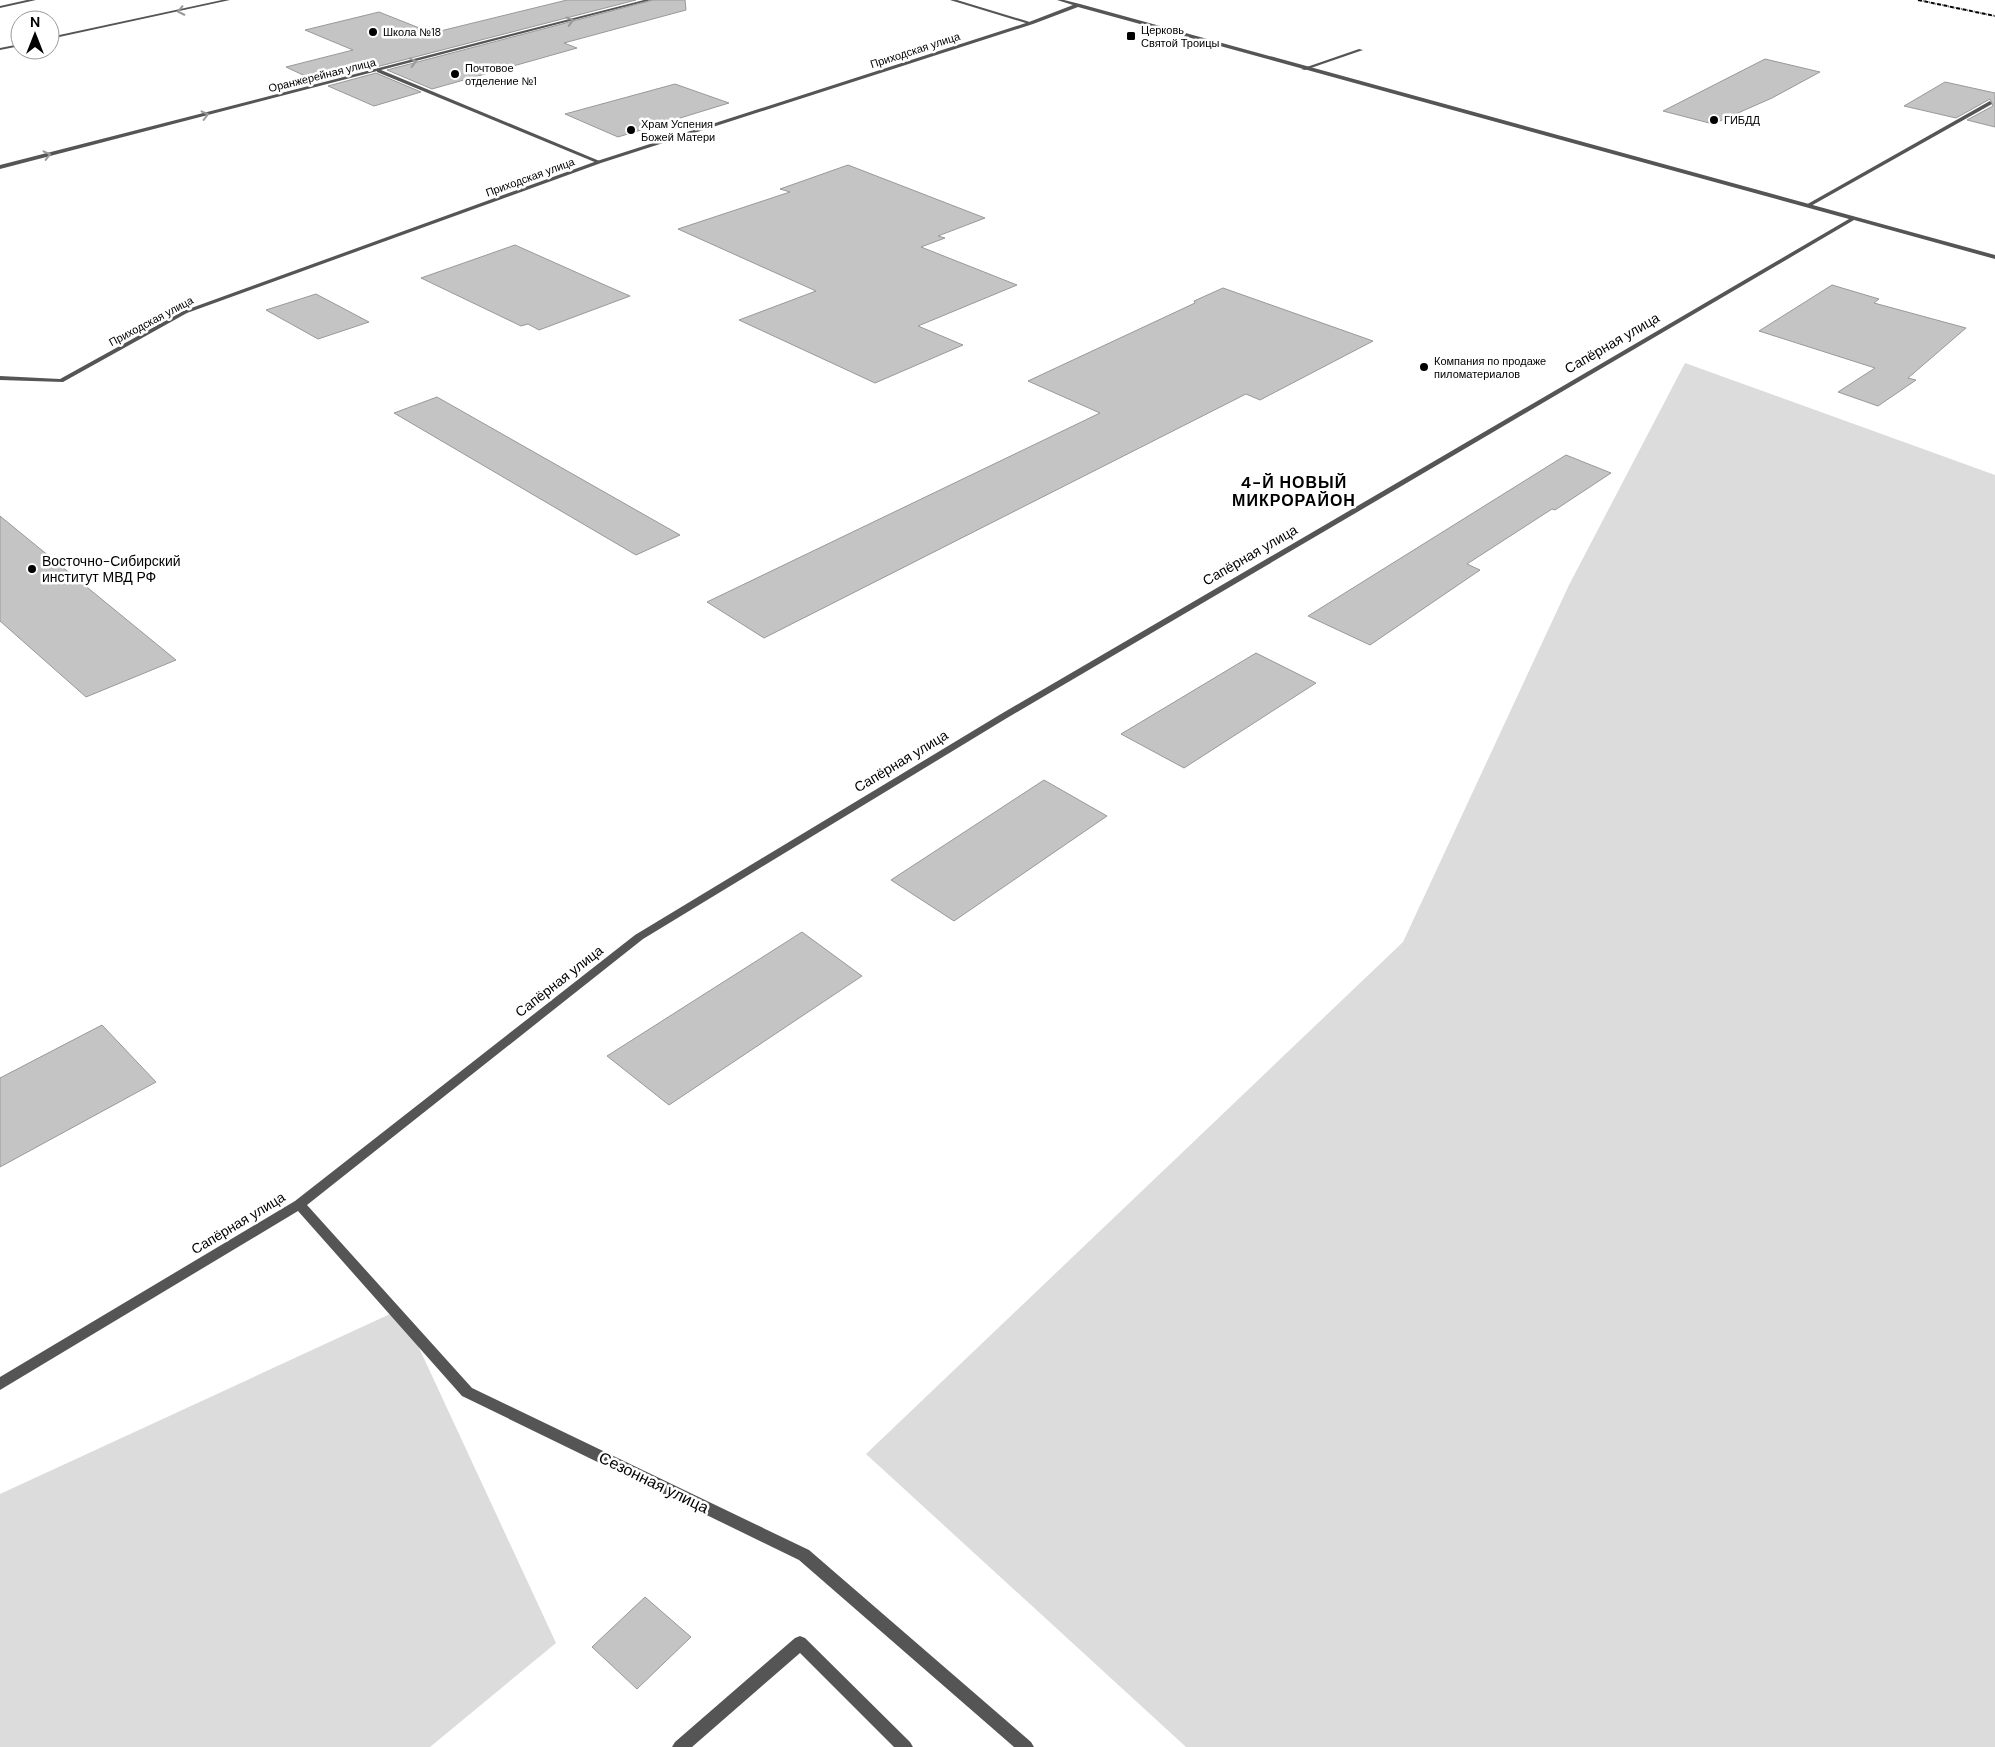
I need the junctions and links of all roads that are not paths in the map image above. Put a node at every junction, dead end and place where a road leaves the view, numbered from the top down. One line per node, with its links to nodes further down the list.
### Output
1 (34, 0): 7 (street)
2 (228, 0): 9 (street, one-way to 9)
3 (649, 0): 12 (street, Оранжерейная улица, one-way to 3)
4 (952, 0): 8 (street)
5 (1058, 0): 6 (street)
6 (1078, 5): 8 (street, Приходская улица); 11 (street)
7 (0, 7)
8 (1031, 23): 14 (street, Приходская улица)
9 (60, 36)
10 (1361, 50): 11 (street)
11 (1303, 69): 16 (street)
12 (379, 71): 14 (street); 15 (street, Оранжерейная улица, one-way to 12)
13 (1990, 103): 16 (street)
14 (599, 162): 19 (street, Приходская улица)
15 (0, 167)
16 (1807, 206): 17 (street)
17 (1854, 218): 18 (street); 20 (street, Сапёрная улица)
18 (1995, 257)
19 (0, 378)
20 (299, 1204): 21 (street, Сапёрная улица); 24 (street, Сезонная улица)
21 (0, 1384)
22 (680, 1747): 23 (street)
23 (904, 1747)
24 (1026, 1747)

